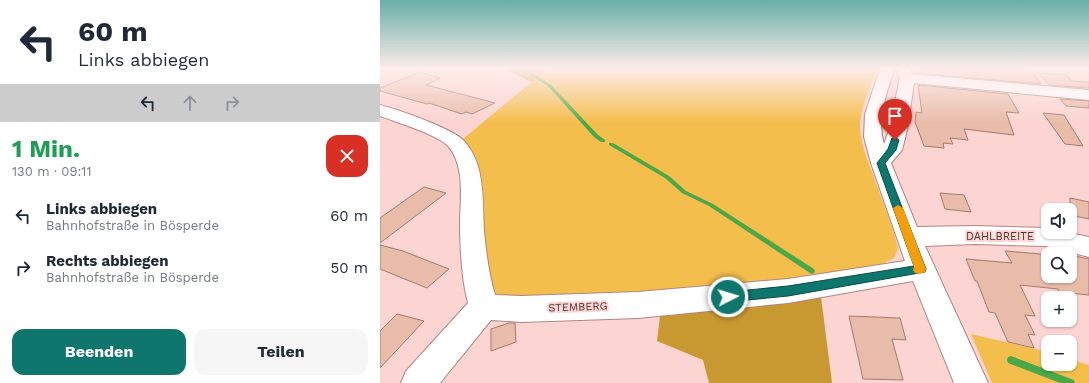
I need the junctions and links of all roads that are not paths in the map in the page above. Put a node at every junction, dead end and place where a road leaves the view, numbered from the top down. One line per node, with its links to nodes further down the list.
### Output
1 (890, 87): 5 (street)
2 (1022, 87): 3 (street)
3 (1089, 95)
4 (380, 110): 8 (street)
5 (909, 237): 6 (street, DAHLBREITE); 7 (street)
6 (1089, 247)
7 (921, 269): 8 (street, STEMBERG); 10 (street)
8 (484, 306): 9 (street)
9 (418, 383)
10 (971, 383)

